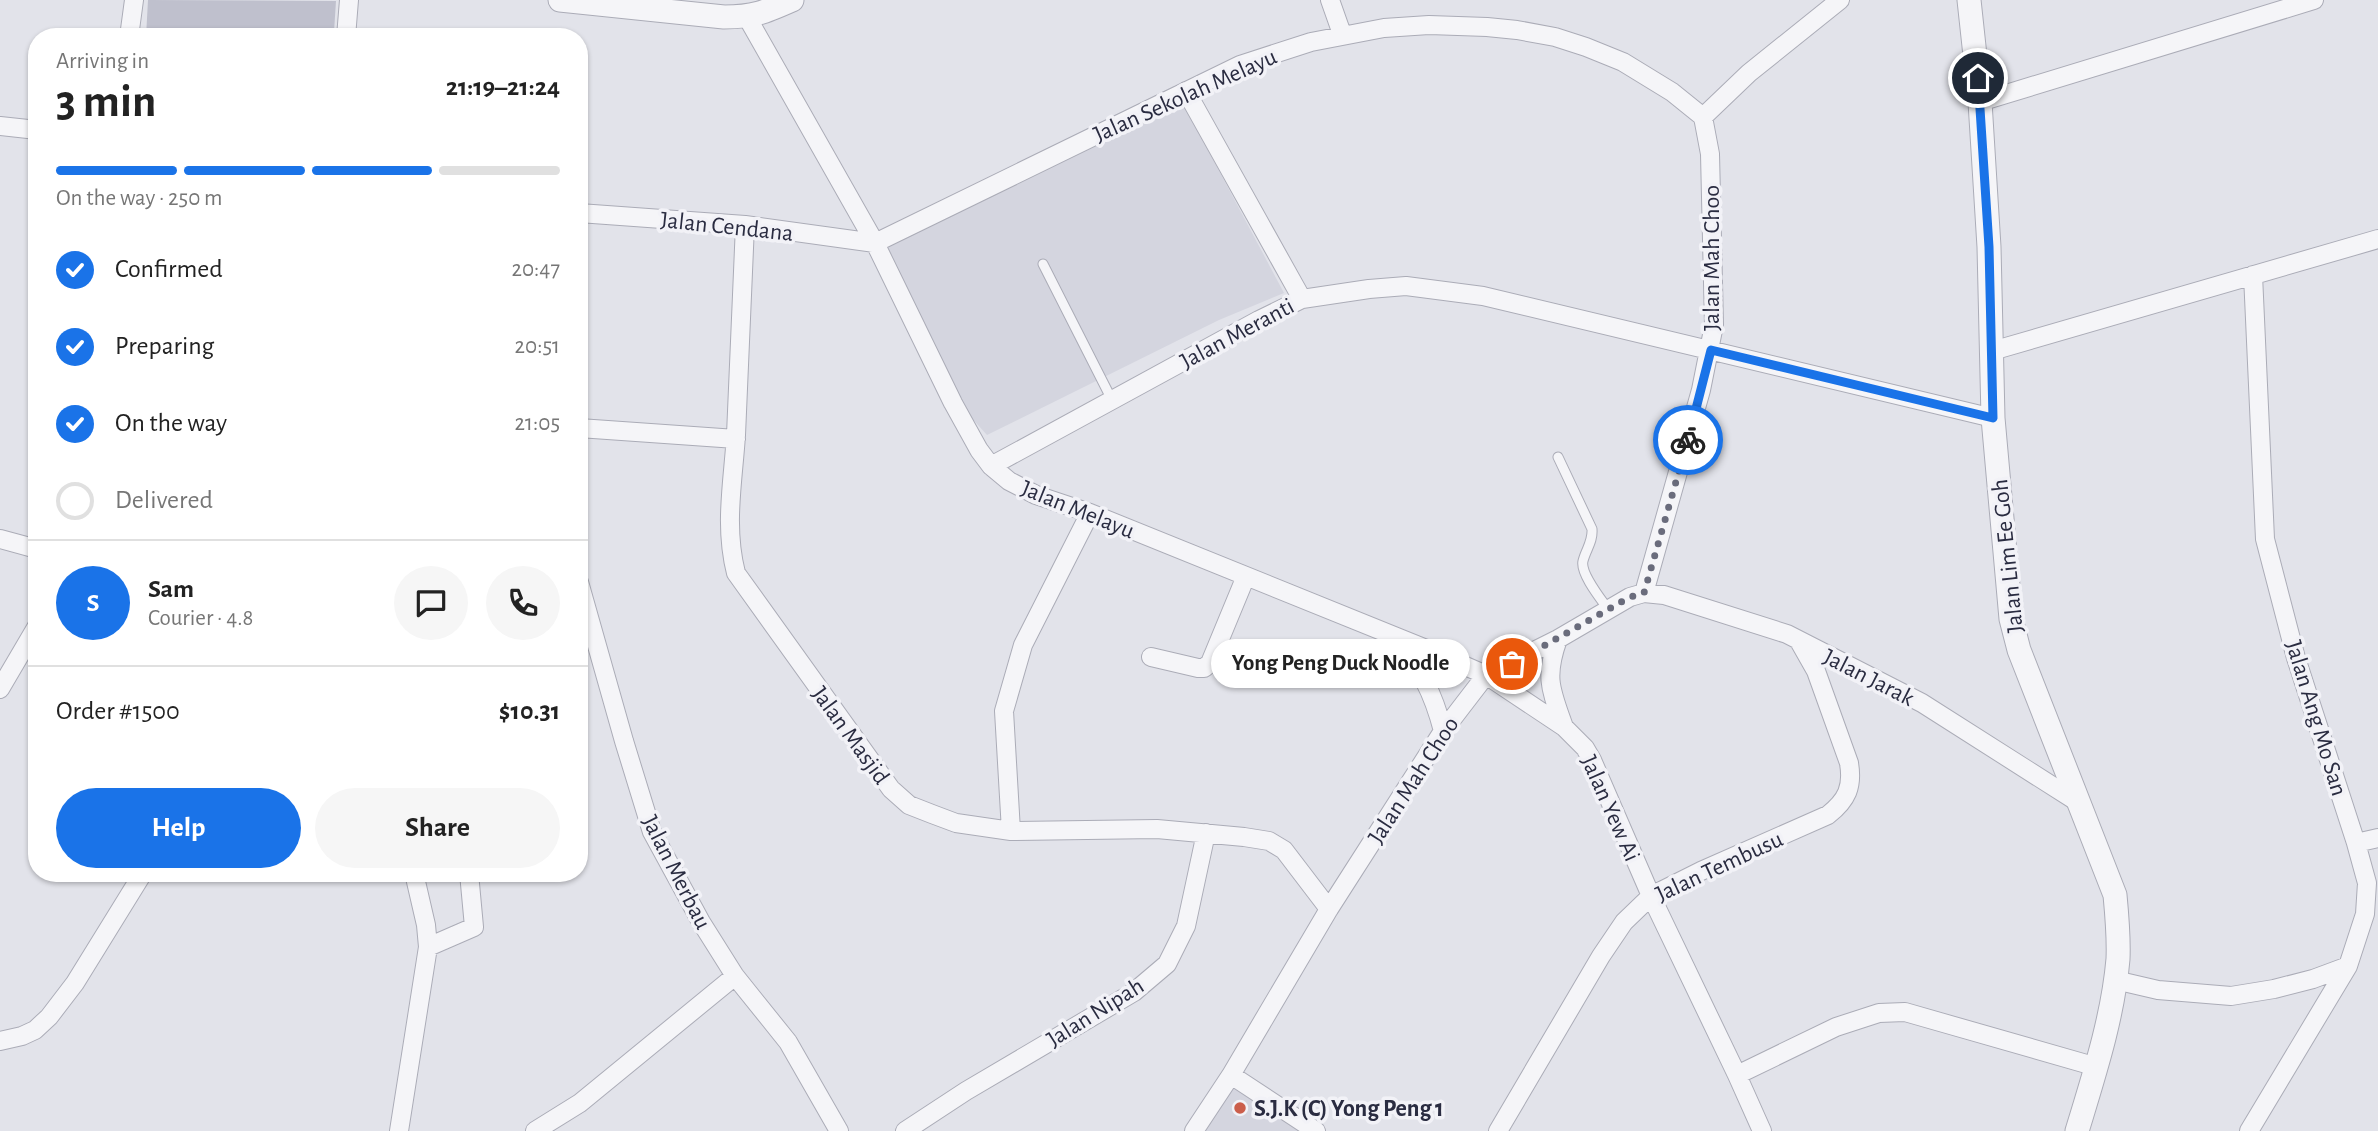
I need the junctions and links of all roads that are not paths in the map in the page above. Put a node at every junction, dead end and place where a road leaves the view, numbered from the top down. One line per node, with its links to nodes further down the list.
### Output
1 (134, 0): 11 (street)
2 (349, 0): 12 (street)
3 (560, 0): 9 (street)
4 (792, 0): 10 (street)
5 (1330, 0): 13 (street)
6 (1840, 0): 16 (street)
7 (1969, 0): 15 (street, Jalan Lim Ee Goh)
8 (2314, 0): 15 (street)
9 (600, 2): 10 (street)
10 (747, 17): 22 (street, Jalan Melayu)
11 (130, 28)
12 (347, 28)
13 (1342, 34): 14 (street, Jalan Sekolah Melayu); 16 (street, Jalan Sekolah Melayu)
14 (1186, 91): 22 (street, Jalan Sekolah Melayu); 25 (street)
15 (1980, 102): 27 (street, Jalan Lim Ee Goh)
16 (1703, 117): 26 (street, Jalan Mah Choo)
17 (0, 126): 18 (street)
18 (28, 129)
19 (588, 214): 20 (street, Jalan Cendana)
20 (746, 225): 22 (street, Jalan Cendana); 31 (street, Jalan Masjid)
21 (2378, 239): 24 (street)
22 (875, 243): 33 (street, Jalan Melayu)
23 (1043, 264): 28 (lane)
24 (2253, 275): 27 (street); 54 (street, Jalan Ang Mo San)
25 (1302, 299): 26 (street, Jalan Meranti); 28 (street, Jalan Meranti)
26 (1711, 350): 29 (street, Jalan Meranti); 38 (street, Jalan Mah Choo)
27 (1992, 351): 29 (street, Jalan Lim Ee Goh)
28 (1112, 400): 33 (street, Jalan Meranti)
29 (1993, 418): 50 (street, Jalan Lim Ee Goh)
30 (588, 429): 31 (street)
31 (736, 439): 51 (street, Jalan Masjid)
32 (1559, 457): 39 (lane)
33 (991, 466): 34 (street, Jalan Melayu)
34 (1090, 513): 37 (street, Jalan Melayu); 51 (street)
35 (0, 539): 36 (street)
36 (28, 547)
37 (1246, 576): 41 (street, Jalan Melayu); 45 (street)
38 (1644, 593): 39 (street, Jalan Mah Choo); 44 (street, Jalan Jarak)
39 (1608, 609): 42 (street, Jalan Mah Choo)
40 (588, 614): 62 (street, Jalan Merbau)
41 (1395, 637): 46 (street, Jalan Melayu); 49 (street)
42 (1558, 639): 46 (street, Jalan Mah Choo); 48 (street)
43 (28, 641): 47 (street)
44 (1799, 641): 50 (street, Jalan Jarak); 58 (street, Jalan Tembusu)
45 (1151, 657)
46 (1486, 676): 48 (street, Jalan Yew Ai); 49 (street, Jalan Mah Choo)
47 (0, 689)
48 (1564, 727): 58 (street, Jalan Yew Ai)
49 (1443, 731): 59 (street, Jalan Mah Choo)
50 (2076, 800): 63 (street, Jalan Lim Ee Goh)
51 (1011, 831): 52 (street, Jalan Masjid)
52 (1206, 833): 59 (street, Jalan Masjid); 71 (street, Jalan Nipah)
53 (2378, 838): 54 (street)
54 (2356, 843): 61 (street, Jalan Ang Mo San)
55 (137, 882): 64 (street)
56 (416, 882): 60 (street)
57 (470, 882): 60 (street)
58 (1651, 896): 67 (street, Jalan Yew Ai); 74 (street, Jalan Tembusu)
59 (1329, 909): 66 (street, Jalan Mah Choo)
60 (428, 947): 68 (street)
61 (2348, 965): 63 (street); 77 (street, Jalan Ang Mo San)
62 (735, 976): 69 (street); 70 (street, Jalan Merbau)
63 (2115, 980): 65 (street, Jalan Lim Ee Goh)
64 (0, 1041)
65 (2097, 1067): 67 (street); 76 (street, Jalan Lim Ee Goh)
66 (1231, 1075): 72 (street, Jalan Mah Choo); 73 (street)
67 (1737, 1075): 75 (street, Jalan Yew Ai)
68 (399, 1131)
69 (536, 1131)
70 (839, 1131)
71 (905, 1131)
72 (1194, 1131)
73 (1315, 1131)
74 (1498, 1131)
75 (1762, 1131)
76 (2077, 1131)
77 (2249, 1131)

